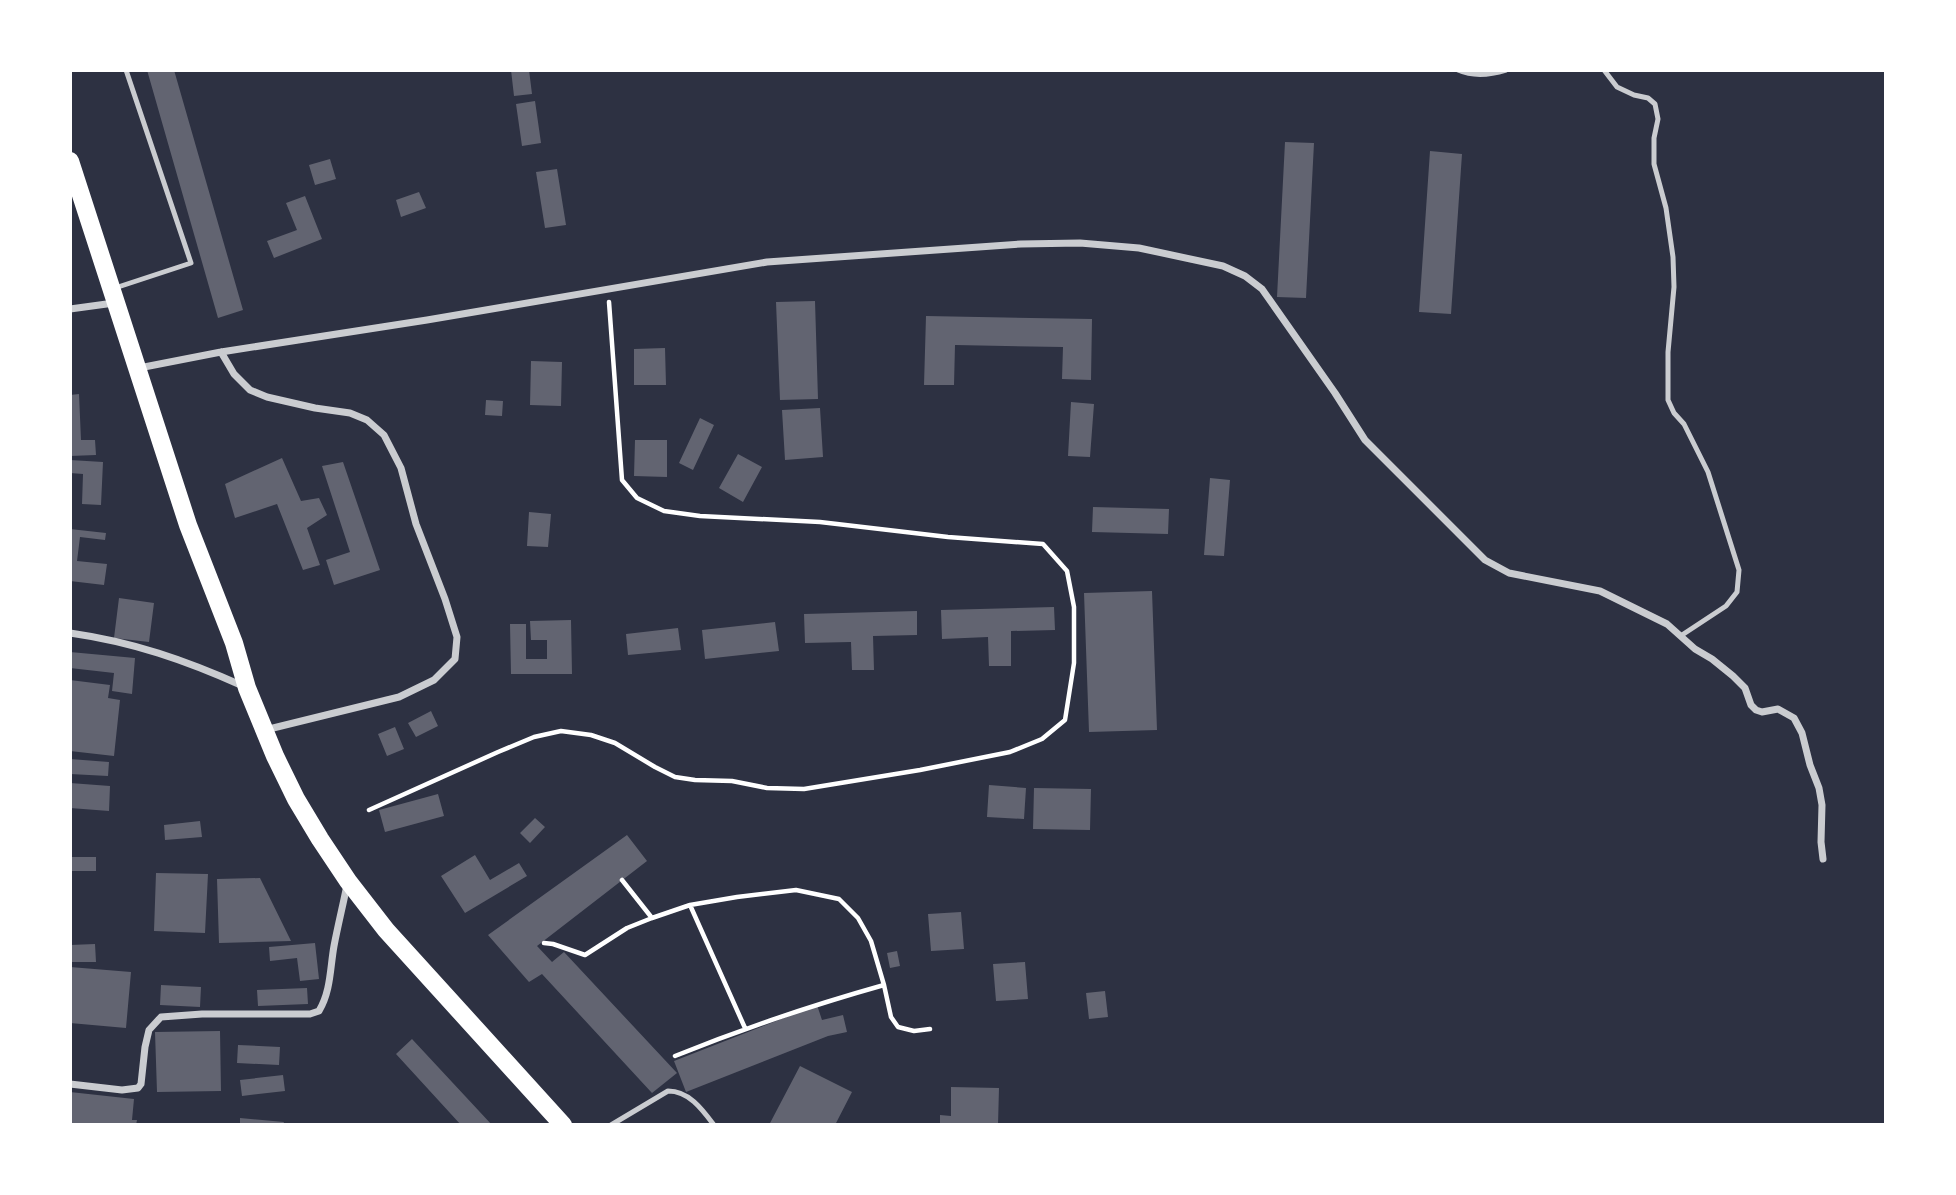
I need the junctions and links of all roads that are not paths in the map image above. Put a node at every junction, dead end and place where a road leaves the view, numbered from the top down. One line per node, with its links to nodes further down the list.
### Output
1 (126, 70): 6 (lane)
2 (1458, 70): 3 (lane)
3 (1506, 70)
4 (1604, 70): 11 (lane)
5 (70, 161): 6 (highway)
6 (113, 296): 7 (street); 9 (highway)
7 (70, 309)
8 (221, 352): 9 (street); 11 (street); 13 (street)
9 (138, 369): 12 (highway)
10 (70, 633): 12 (street)
11 (1682, 635): 14 (street)
12 (247, 688): 13 (highway)
13 (264, 730): 15 (highway)
14 (1823, 859)
15 (348, 881): 16 (street); 17 (highway)
16 (70, 1084)
17 (564, 1125)
18 (611, 1125): 19 (lane)
19 (714, 1125)

